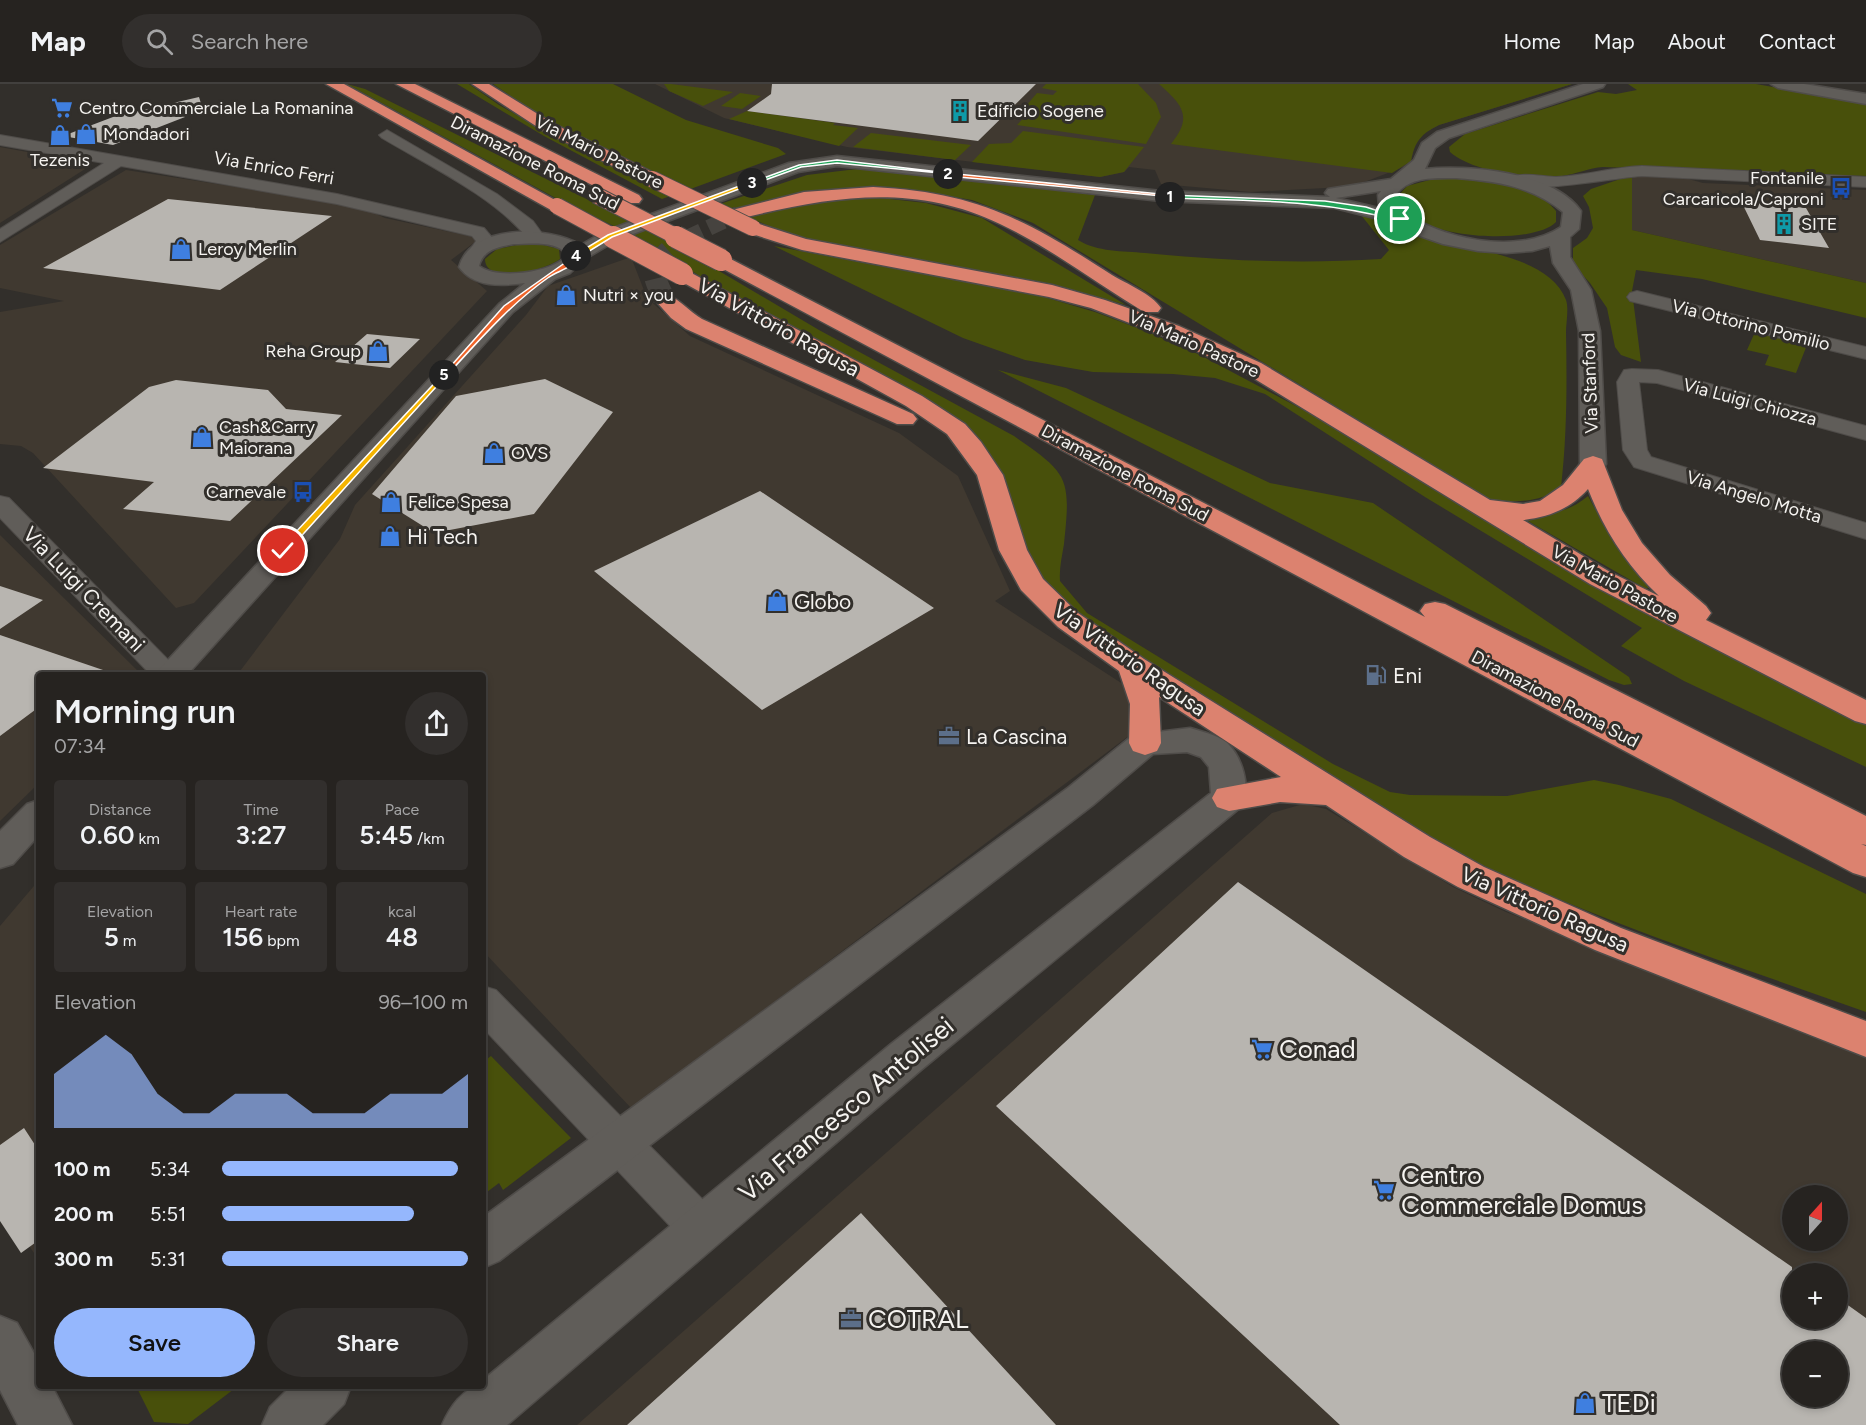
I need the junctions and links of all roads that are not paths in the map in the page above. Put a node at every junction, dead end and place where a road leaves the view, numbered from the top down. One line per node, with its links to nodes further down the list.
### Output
1 (333, 84): 43 (highway, Via Vittorio Ragusa, bridge)
2 (360, 84): 9 (highway)
3 (383, 84): 14 (highway, Diramazione Roma Sud)
4 (403, 84): 21 (highway)
5 (1598, 84): 12 (street)
6 (1778, 84): 8 (street)
7 (473, 89): 21 (highway); 24 (highway, Via Mario Pastore, bridge)
8 (1866, 97)
9 (420, 113)
10 (453, 127): 14 (highway)
11 (387, 135): 26 (street)
12 (1437, 139): 16 (street); 18 (street)
13 (0, 140): 15 (street, Via Enrico Ferri)
14 (509, 150): 31 (highway, Diramazione Roma Sud, bridge)
15 (117, 162): 25 (street); 29 (street, Via Enrico Ferri)
16 (1493, 176): 18 (street); 19 (street)
17 (1592, 178): 19 (street); 20 (street); 22 (street)
18 (1399, 181): 23 (street); 26 (street)
19 (1514, 181): 22 (street)
20 (1866, 182)
21 (633, 199): 31 (highway, Diramazione Roma Sud)
22 (1572, 211): 27 (street)
23 (1400, 219): 28 (street); 30 (street)
24 (745, 221): 39 (highway, Via Mario Pastore); 39 (highway)
25 (0, 237)
26 (541, 237): 29 (street); 30 (street)
27 (1561, 237): 28 (street); 36 (street, Via Stanford)
28 (1487, 246): 36 (street, Via Stanford)
29 (478, 251): 33 (street)
30 (577, 255): 32 (street)
31 (728, 256): 56 (highway, Diramazione Roma Sud); 58 (highway, Diramazione Roma Sud)
32 (548, 275): 33 (street); 37 (street)
33 (487, 278): 37 (street)
34 (1637, 297): 38 (street, Via Ottorino Pomilio)
35 (664, 299): 43 (highway)
36 (1583, 302): 42 (street, Via Stanford)
37 (506, 308): 49 (street)
38 (1866, 353)
39 (1253, 368): 44 (highway, Via Mario Pastore)
40 (1866, 433): 41 (street, Via Luigi Chiozza)
41 (1642, 462): 46 (street, Via Angelo Motta)
42 (1593, 464): 44 (highway); 50 (highway)
43 (990, 475): 47 (highway, Via Vittorio Ragusa)
44 (1450, 488): 50 (highway, Via Mario Pastore)
45 (0, 503): 48 (street, Via Luigi Cremani)
46 (1866, 531)
47 (1133, 666): 52 (highway); 53 (highway, Via Vittorio Ragusa)
48 (165, 672)
49 (171, 672)
50 (1795, 678): 51 (highway, Via Mario Pastore)
51 (1866, 713)
52 (1145, 743): 54 (street); 61 (street)
53 (1336, 795): 54 (highway); 60 (highway, Via Vittorio Ragusa)
54 (1229, 798): 62 (street, Via Francesco Antolisei)
55 (36, 816): 57 (street)
56 (1866, 832)
57 (0, 854)
58 (1866, 863)
59 (486, 1005): 61 (street)
60 (1866, 1039)
61 (619, 1142): 62 (street); 63 (street)
62 (702, 1229): 68 (street, Via Francesco Antolisei)
63 (486, 1243)
64 (0, 1340): 66 (street)
65 (323, 1389): 67 (street)
66 (46, 1425)
67 (288, 1425)
68 (468, 1425)

